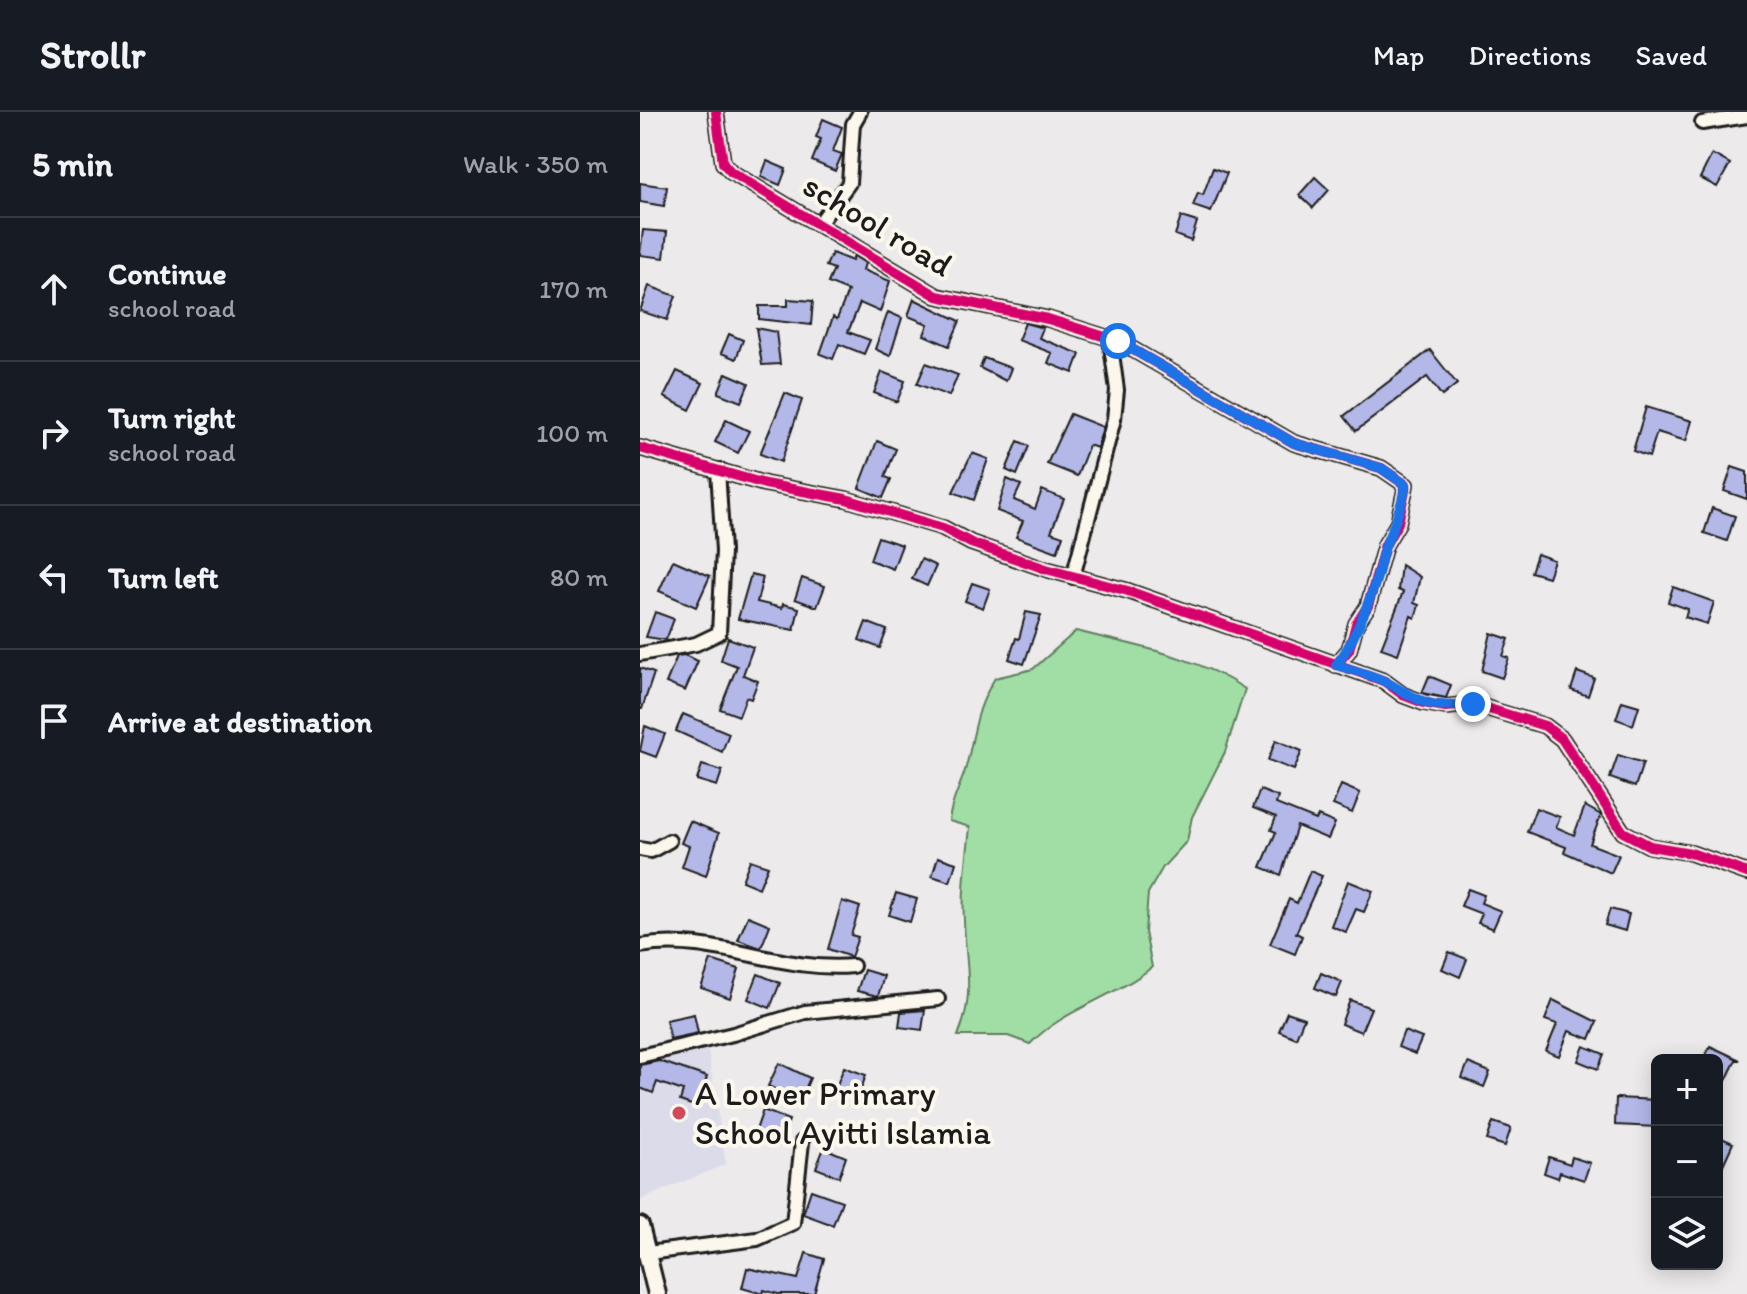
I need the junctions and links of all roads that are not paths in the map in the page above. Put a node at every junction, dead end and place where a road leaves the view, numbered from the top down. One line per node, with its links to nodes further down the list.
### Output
1 (716, 112): 5 (street, school road)
2 (860, 112): 5 (street)
3 (1747, 116): 4 (street)
4 (1702, 123)
5 (819, 224): 6 (street, school road)
6 (1110, 339): 9 (street); 11 (street, school road)
7 (640, 448): 8 (street)
8 (718, 470): 9 (street); 10 (street)
9 (1073, 577): 11 (street)
10 (640, 654)
11 (1336, 665): 14 (street)
12 (669, 841): 13 (street)
13 (640, 849)
14 (1747, 873)
15 (640, 946): 16 (street)
16 (853, 966)
17 (938, 999): 18 (street)
18 (640, 1056)
19 (802, 1142): 21 (street)
20 (640, 1226): 21 (main road)
21 (648, 1253): 22 (main road)
22 (657, 1294)

